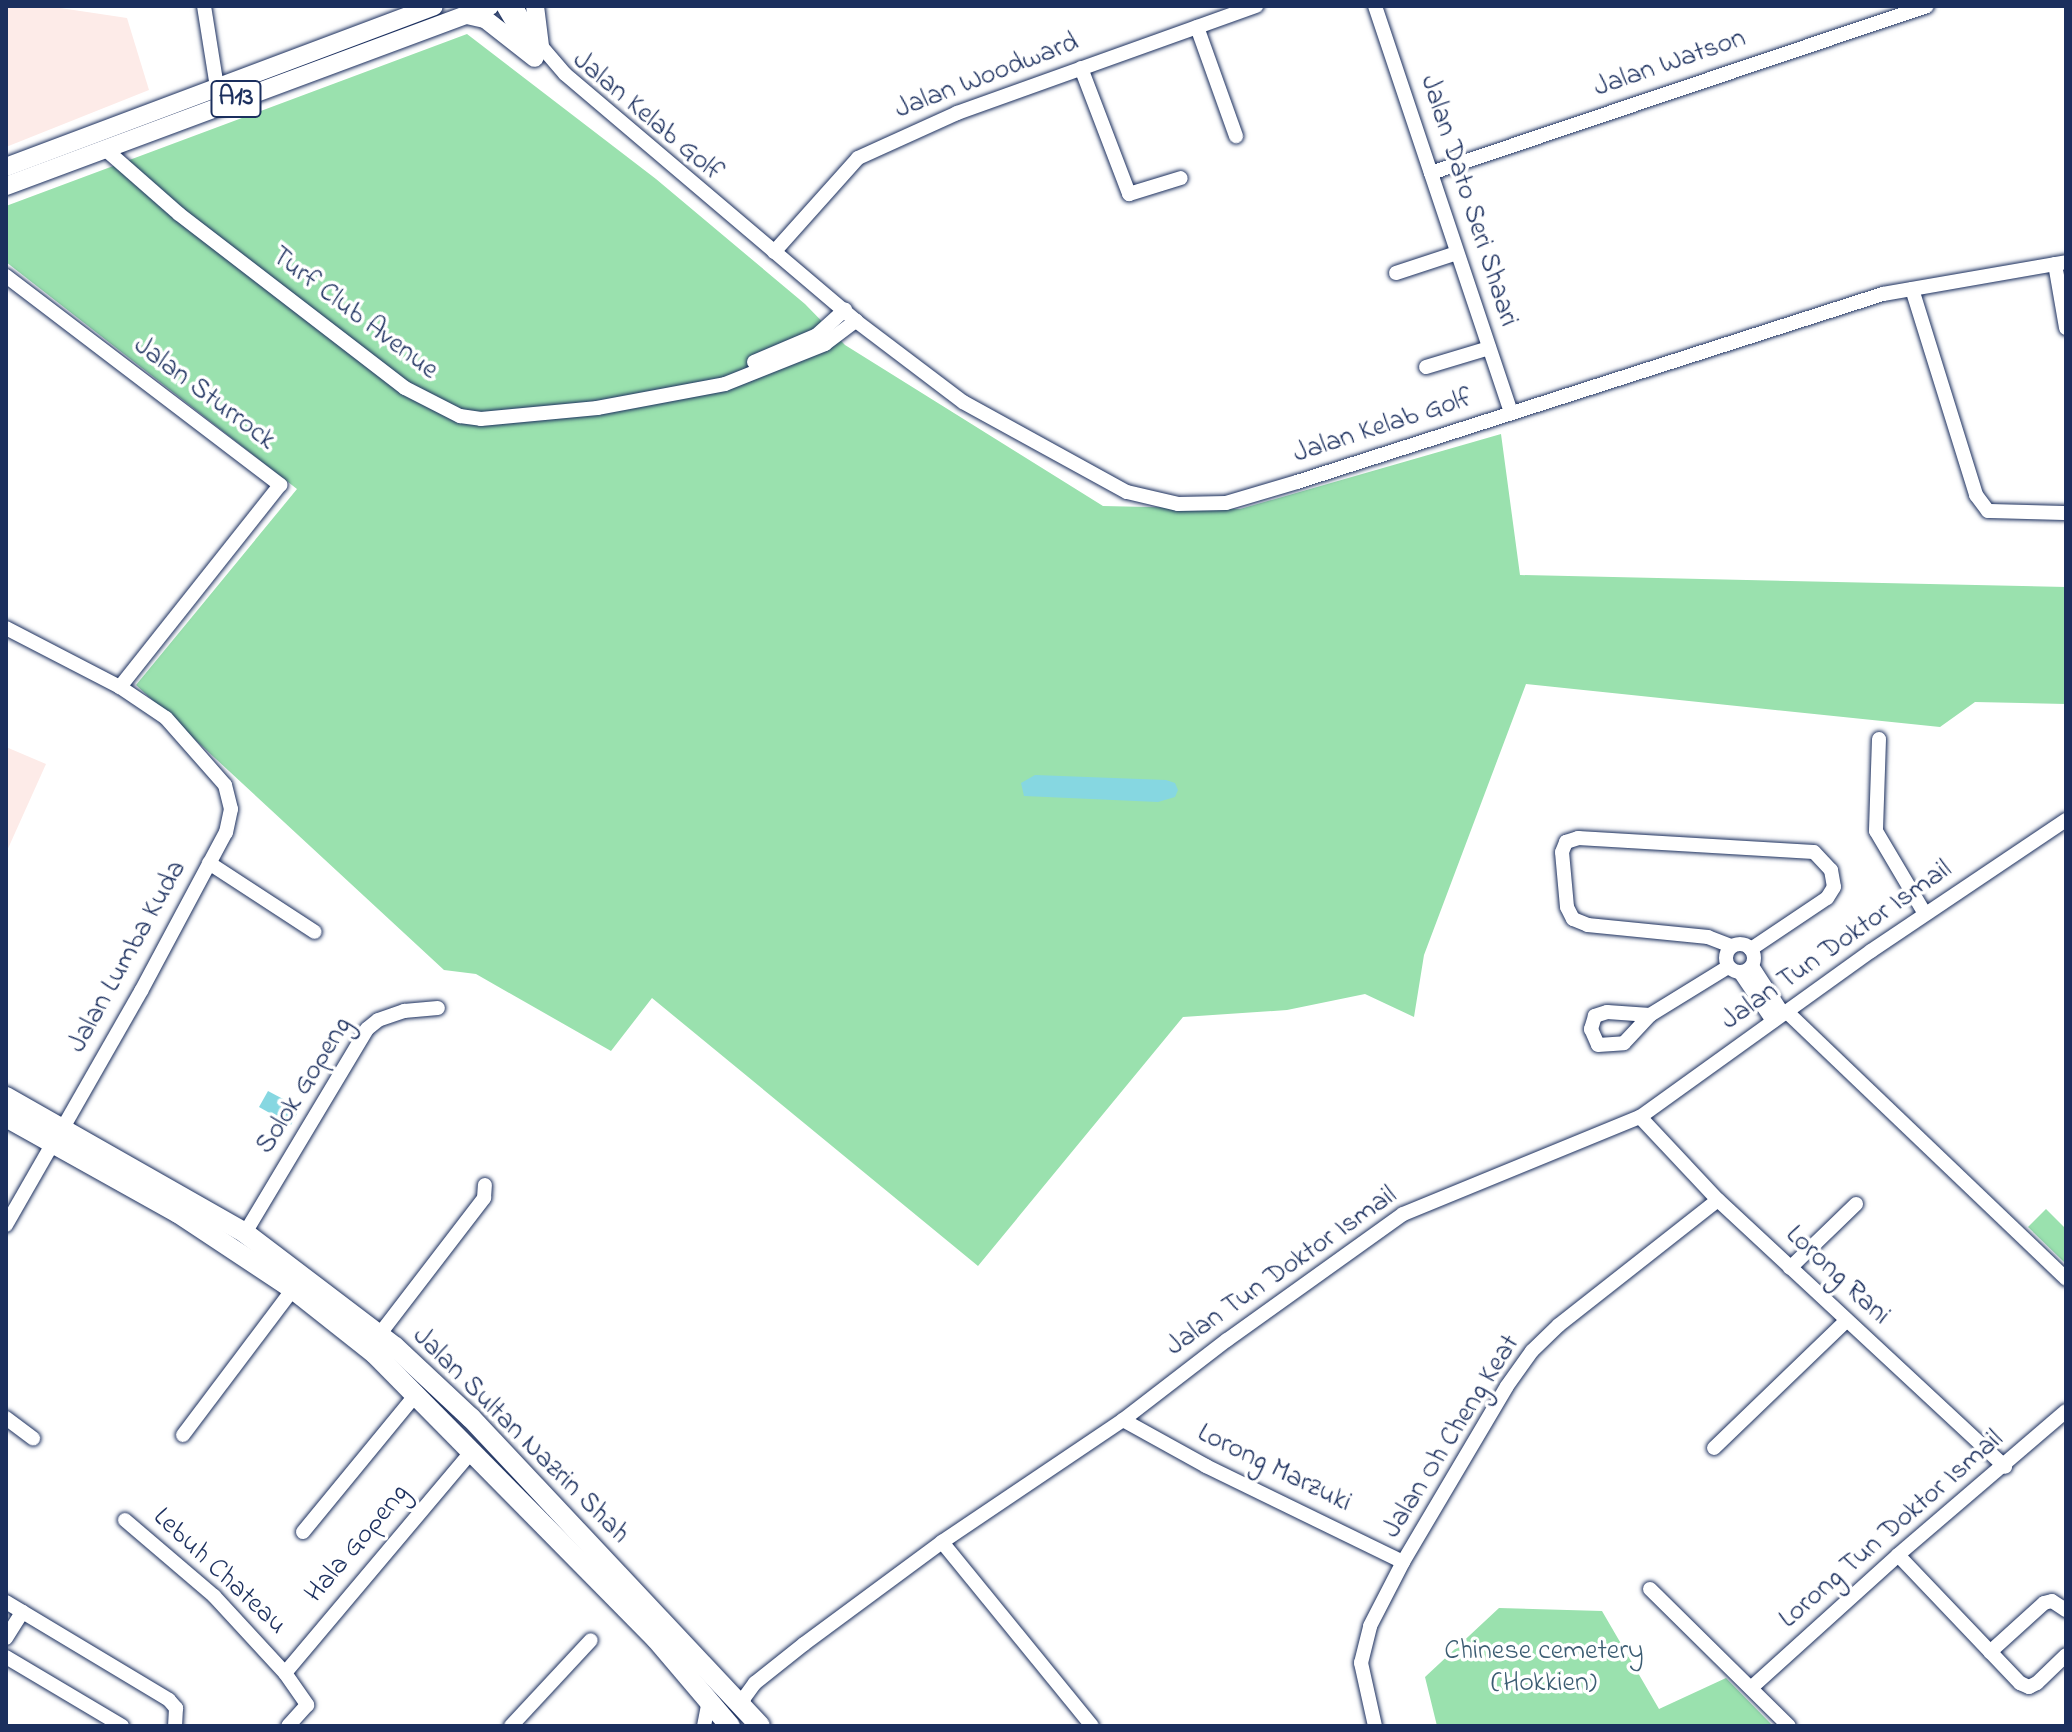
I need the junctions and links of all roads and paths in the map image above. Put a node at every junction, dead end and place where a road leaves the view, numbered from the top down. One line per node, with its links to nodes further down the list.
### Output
1 (204, 6): 15 (street)
2 (434, 6): 11 (main road, A13)
3 (490, 6): 10 (main road, A13)
4 (503, 6): 13 (street, Jalan Kelab Golf)
5 (516, 6): 13 (street)
6 (535, 6): 13 (main road)
7 (1256, 6): 12 (street, Jalan Woodward)
8 (1375, 6): 20 (street, Jalan Dato Seri Shaari)
9 (1927, 6): 20 (street, Jalan Watson)
10 (466, 10): 11 (main road); 13 (main road); 17 (main road, A13)
11 (416, 13): 15 (main road, A13)
12 (1197, 27): 14 (street, Jalan Woodward); 16 (street)
13 (538, 52): 24 (street, Jalan Kelab Golf); 24 (street, Jalan Kelab Golf)
14 (1081, 68): 22 (street); 24 (street, Jalan Woodward)
15 (217, 87): 19 (main road, A13)
16 (1236, 136)
17 (105, 149): 18 (main road, A13); 30 (street, Turf Club Avenue)
18 (72, 162): 21 (main road); 23 (main road, A13)
19 (6, 167)
20 (1431, 173): 25 (street, Jalan Dato Seri Shaari)
21 (6, 177)
22 (1181, 178)
23 (6, 186)
24 (774, 252): 30 (street, Jalan Kelab Golf)
25 (1457, 253): 27 (street); 32 (street, Jalan Dato Seri Shaari)
26 (2061, 263): 29 (street, Jalan Kelab Golf); 31 (street)
27 (1396, 273)
28 (6, 276): 37 (street, Jalan Sturrock)
29 (1912, 289): 34 (street, Jalan Kelab Golf); 35 (street)
30 (850, 316): 34 (street, Jalan Kelab Golf)
31 (2066, 328)
32 (1489, 348): 33 (street); 34 (street, Jalan Dato Seri Shaari)
33 (1426, 367)
34 (1511, 413)
35 (2066, 513)
36 (6, 628): 37 (street)
37 (120, 687): 40 (street, Jalan Lumba Kuda)
38 (1879, 739): 41 (street)
39 (2066, 820): 41 (street, Jalan Tun Doktor Ismail)
40 (209, 863): 42 (street); 52 (street, Jalan Lumba Kuda)
41 (1925, 914): 48 (street, Jalan Tun Doktor Ismail)
42 (315, 932)
43 (1731, 946): 44 (street); 44 (street); 45 (street)
44 (1751, 949): 45 (street)
45 (1740, 968): 47 (street); 48 (street)
46 (438, 1008): 57 (street, Solok Gopeng)
47 (1650, 1015)
48 (1781, 1016): 51 (street, Jalan Tun Doktor Ismail); 59 (street)
49 (6, 1097): 52 (highway, Jalan Sultan Nazrin Shah)
50 (6, 1117): 52 (highway, Jalan Sultan Nazrin Shah)
51 (1640, 1117): 54 (street, Lorong Rani); 66 (street, Jalan Tun Doktor Ismail)
52 (58, 1136): 56 (street, Jalan Lumba Kuda); 57 (highway, Jalan Sultan Nazrin Shah); 60 (highway, Jalan Sultan Nazrin Shah)
53 (485, 1185): 62 (street)
54 (1718, 1200): 58 (street, Lorong Rani); 76 (street, Jalan Oh Cheng Keat)
55 (1856, 1204): 58 (street)
56 (6, 1225)
57 (245, 1233): 62 (highway, Jalan Sultan Nazrin Shah)
58 (1790, 1268): 61 (street, Lorong Rani)
59 (2066, 1279)
60 (293, 1289): 63 (highway, Jalan Sultan Nazrin Shah); 67 (street)
61 (1846, 1321): 69 (street); 71 (street, Lorong Rani)
62 (379, 1335): 89 (highway, Jalan Sultan Nazrin Shah)
63 (417, 1393): 70 (highway, Jalan Sultan Nazrin Shah); 73 (street)
64 (2066, 1411): 71 (street, Lorong Tun Doktor Ismail)
65 (6, 1418): 68 (street)
66 (1123, 1420): 74 (street, Jalan Tun Doktor Ismail); 76 (street, Lorong Marzuki)
67 (183, 1435)
68 (33, 1438)
69 (1714, 1448)
70 (473, 1450): 86 (street, Hala Gopeng); 89 (highway, Jalan Sultan Nazrin Shah)
71 (2005, 1467): 75 (street, Lorong Tun Doktor Ismail)
72 (125, 1520): 86 (street, Lebuh Chateau)
73 (303, 1532)
74 (942, 1542): 87 (street, Jalan Tun Doktor Ismail); 98 (street)
75 (1898, 1555): 83 (street); 88 (street, Lorong Tun Doktor Ismail)
76 (1403, 1562): 99 (street, Jalan Oh Cheng Keat)
77 (1650, 1589): 88 (street)
78 (6, 1602): 80 (street)
79 (2066, 1610): 83 (street)
80 (22, 1612): 81 (street); 92 (street)
81 (6, 1638)
82 (591, 1640): 94 (street)
83 (1990, 1652): 84 (street)
84 (2066, 1655)
85 (6, 1657): 91 (street)
86 (285, 1673): 93 (street, Lebuh Chateau)
87 (755, 1683): 89 (street, Jalan Tun Doktor Ismail); 90 (street, Jalan Tun Doktor Ismail)
88 (1751, 1688): 100 (street)
89 (716, 1694): 90 (highway, Jalan Sultan Nazrin Shah); 95 (street); 96 (highway, Jalan Sultan Nazrin Shah)
90 (742, 1707): 97 (highway, Jalan Sultan Nazrin Shah)
91 (122, 1726)
92 (175, 1726)
93 (288, 1726)
94 (511, 1726)
95 (704, 1726)
96 (730, 1726)
97 (760, 1726)
98 (1092, 1726)
99 (1375, 1726)
100 (1789, 1726)

